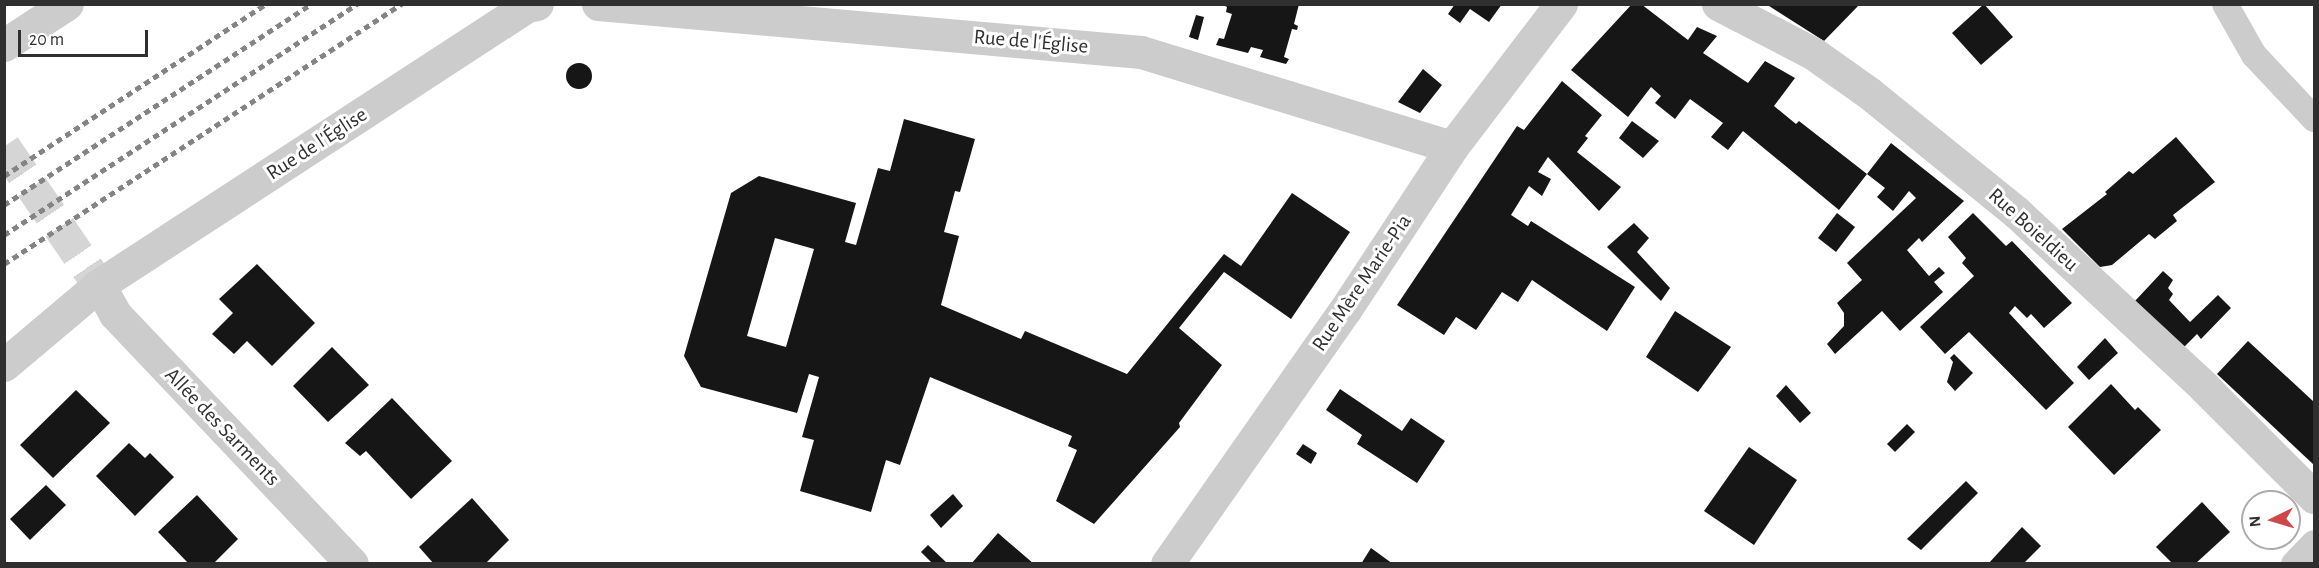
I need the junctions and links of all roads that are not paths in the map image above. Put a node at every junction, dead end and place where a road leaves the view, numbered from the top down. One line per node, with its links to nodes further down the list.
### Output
1 (67, 4): 7 (street)
2 (537, 4): 10 (street, Rue de l'Église)
3 (598, 4): 9 (street, Rue de l'Église)
4 (1561, 4): 9 (street, Rue Mère Marie-Pia)
5 (1718, 4): 12 (street, Rue Boieldieu)
6 (2225, 4): 8 (lane)
7 (4, 45)
8 (2314, 119)
9 (1452, 147): 15 (street, Rue Mère Marie-Pia)
10 (99, 285): 11 (street, Rue de l'Église); 14 (street, Allée des Sarments)
11 (4, 365)
12 (2314, 497)
13 (2314, 543): 16 (lane)
14 (352, 564)
15 (1167, 564)
16 (2294, 564)

